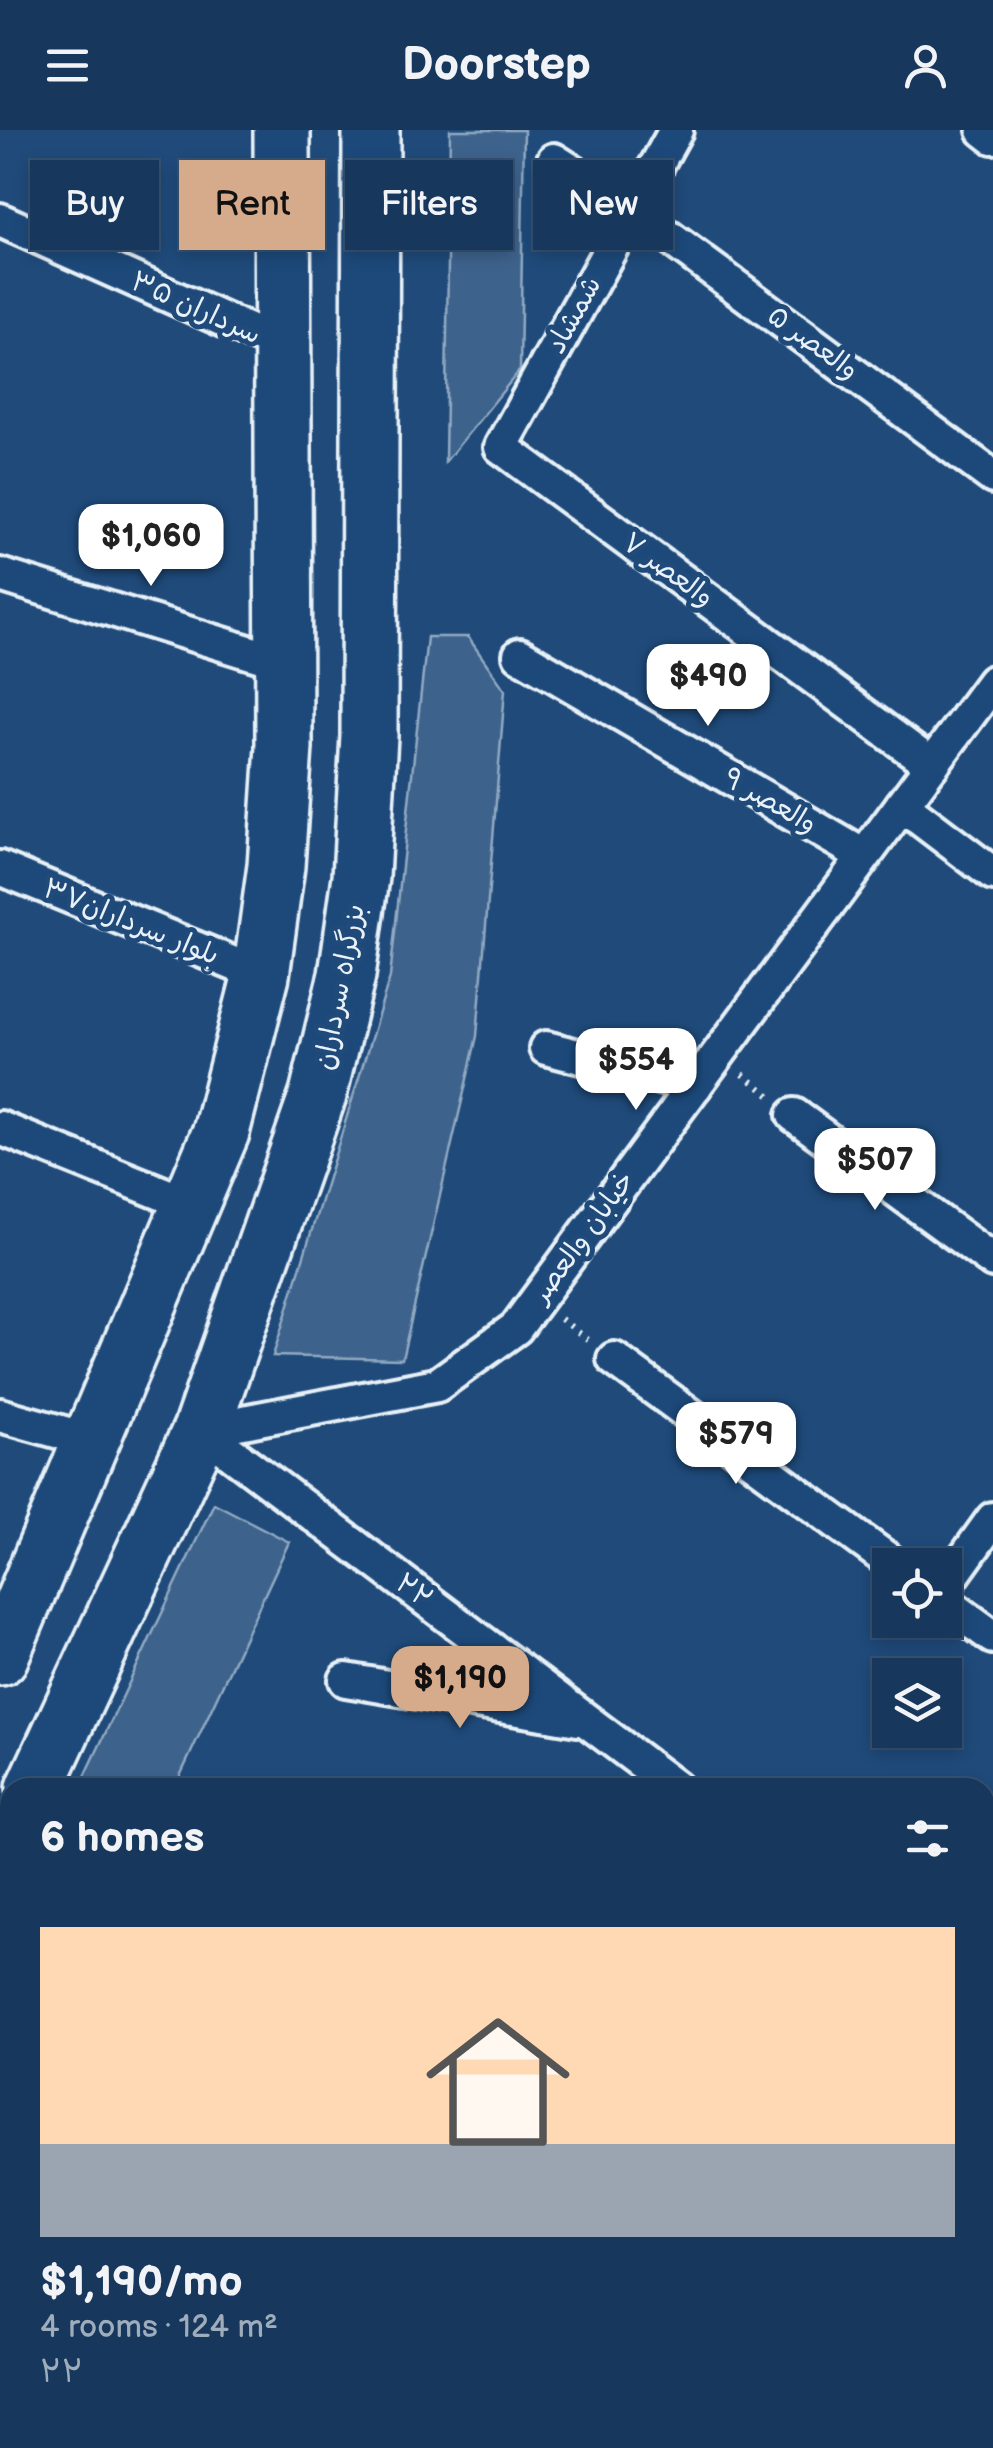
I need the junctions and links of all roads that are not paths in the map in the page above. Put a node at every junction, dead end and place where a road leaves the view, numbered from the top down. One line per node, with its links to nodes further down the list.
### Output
1 (282, 130): 10 (highway)
2 (370, 130): 31 (highway, بزرگراه سرداران)
3 (676, 130): 6 (street, شمشاد)
4 (984, 130): 5 (street)
5 (993, 137)
6 (660, 160)
7 (0, 220): 10 (street, سرداران ۳۵)
8 (673, 240): 12 (street, والعصر ۵)
9 (610, 250): 11 (street, شمشاد)
10 (282, 346): 15 (highway)
11 (501, 447): 17 (street, والعصر ۷)
12 (993, 477)
13 (0, 575): 15 (street)
14 (520, 655): 19 (street, والعصر ۹)
15 (284, 663): 22 (highway)
16 (993, 682): 17 (street, خیابان والعصر)
17 (932, 765): 18 (street, خیابان والعصر)
18 (902, 805): 19 (street, خیابان والعصر); 21 (street)
19 (864, 856): 24 (street, خیابان والعصر)
20 (0, 868): 22 (street, بلوار سرداران۳۷)
21 (993, 874)
22 (261, 975): 27 (highway)
23 (546, 1048): 24 (street)
24 (695, 1086): 31 (street, خیابان والعصر)
25 (794, 1115): 28 (street)
26 (0, 1128): 27 (street)
27 (191, 1204): 32 (highway)
28 (993, 1261)
29 (614, 1359): 34 (street)
30 (0, 1415): 32 (street)
31 (201, 1430): 40 (street, ۲۲); 41 (highway, بزرگراه سرداران)
32 (92, 1441): 38 (highway)
33 (993, 1519): 35 (street)
34 (872, 1548)
35 (962, 1562)
36 (962, 1614): 37 (street)
37 (993, 1637)
38 (0, 1658)
39 (346, 1680): 40 (street)
40 (584, 1720): 42 (street, ۲۲)
41 (40, 1778)
42 (662, 1778)

